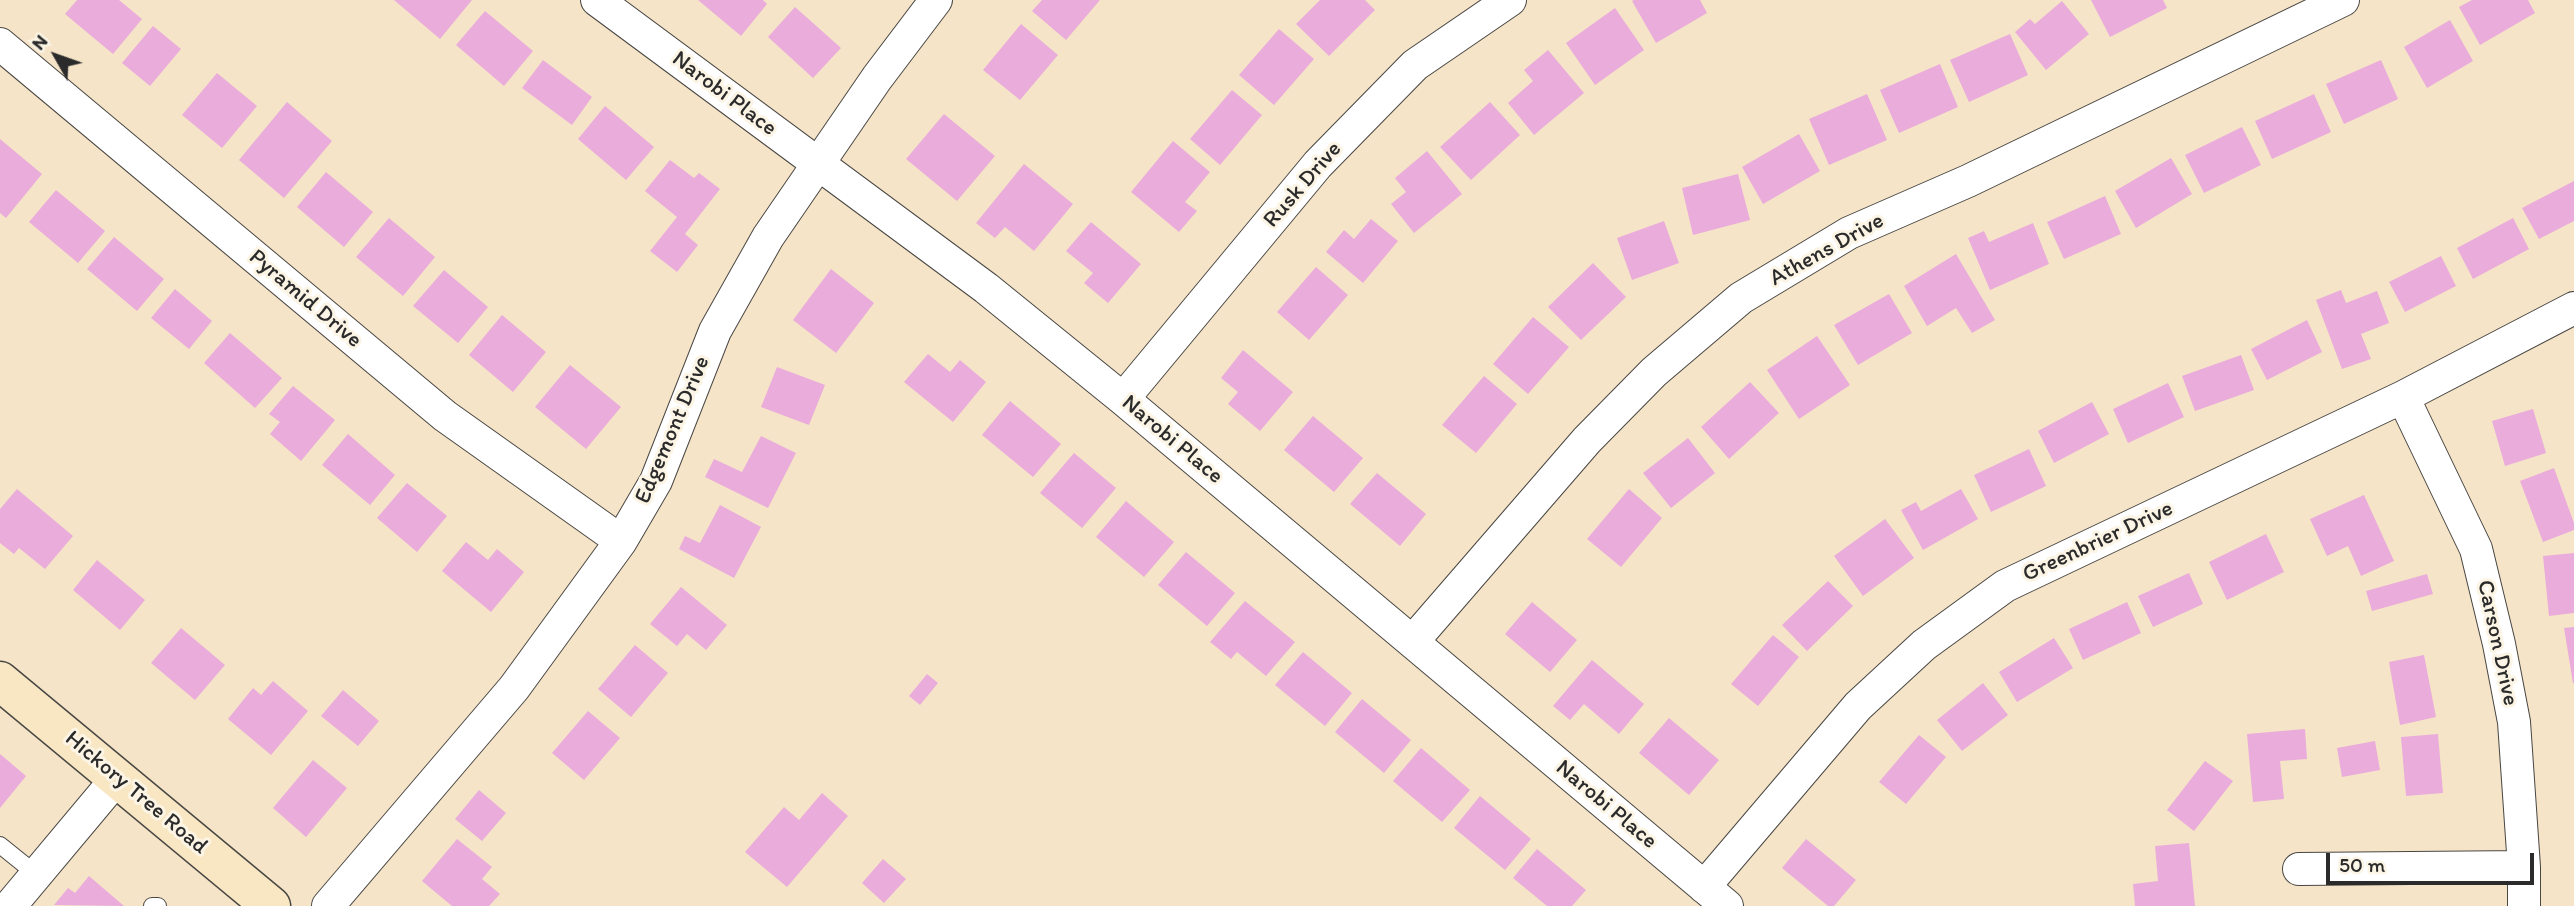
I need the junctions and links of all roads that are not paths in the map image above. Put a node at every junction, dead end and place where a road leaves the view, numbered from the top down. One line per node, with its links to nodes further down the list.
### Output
1 (597, 0): 6 (street, Narobi Place)
2 (936, 0): 6 (street, Edgemont Drive)
3 (1510, 0): 9 (street, Rusk Drive)
4 (2343, 0): 11 (street, Athens Drive)
5 (0, 44): 10 (street, Pyramid Drive)
6 (819, 164): 9 (street, Narobi Place); 10 (street, Edgemont Drive)
7 (2574, 308): 8 (street, Greenbrier Drive)
8 (2403, 397): 15 (street, Carson Drive); 18 (street, Greenbrier Drive)
9 (1123, 399): 11 (street, Narobi Place)
10 (621, 541): 23 (street, Edgemont Drive)
11 (1413, 641): 18 (street, Narobi Place)
12 (0, 681): 13 (street, Hickory Tree Road)
13 (118, 777): 17 (street); 22 (street, Hickory Tree Road)
14 (0, 845): 17 (lane)
15 (2524, 867): 16 (street); 24 (street, Carson Drive)
16 (2299, 869)
17 (36, 874): 19 (street)
18 (1715, 897)
19 (10, 906)
20 (152, 906): 21 (lane)
21 (158, 906)
22 (271, 906)
23 (328, 906)
24 (2524, 906)

